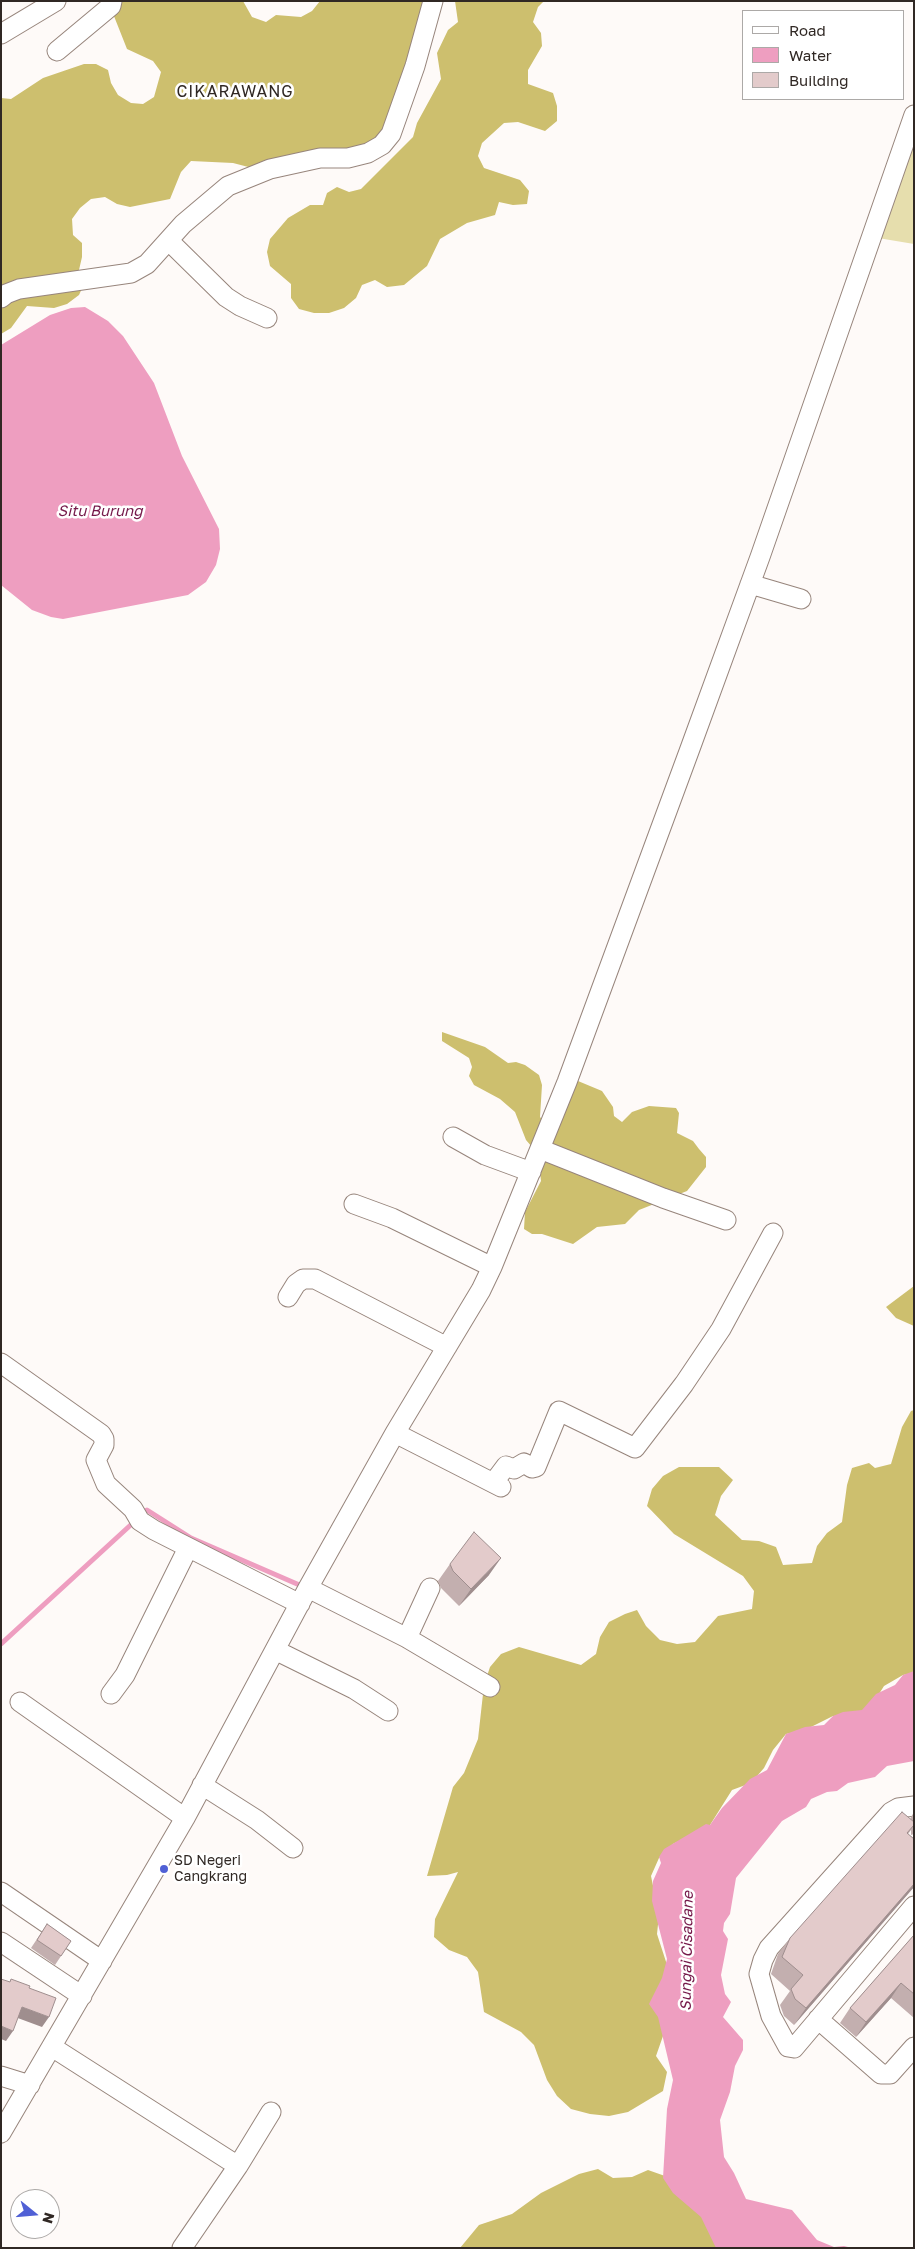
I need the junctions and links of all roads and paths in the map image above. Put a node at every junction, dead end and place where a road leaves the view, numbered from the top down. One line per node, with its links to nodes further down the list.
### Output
1 (56, 1): 4 (street)
2 (112, 1): 5 (street)
3 (433, 1): 7 (street)
4 (1, 34)
5 (56, 51)
6 (914, 115): 10 (street)
7 (169, 241): 8 (street); 9 (street)
8 (1, 298)
9 (267, 318)
10 (758, 587): 11 (street); 13 (street)
11 (801, 598)
12 (453, 1137): 14 (street)
13 (540, 1149): 14 (street); 16 (street)
14 (531, 1172): 18 (street)
15 (354, 1204): 18 (street)
16 (726, 1220)
17 (773, 1233): 22 (street)
18 (492, 1267): 20 (street)
19 (288, 1297): 20 (street)
20 (447, 1347): 22 (street)
21 (1, 1363): 23 (street)
22 (395, 1433): 25 (street)
23 (188, 1548): 25 (street); 29 (street)
24 (430, 1588): 26 (street)
25 (304, 1596): 26 (street); 27 (street)
26 (407, 1638): 28 (street)
27 (275, 1650): 31 (street); 32 (street)
28 (490, 1687)
29 (111, 1694)
30 (20, 1702): 34 (street)
31 (388, 1711)
32 (202, 1785): 34 (street); 35 (street)
33 (914, 1806): 41 (street)
34 (185, 1818): 39 (street)
35 (293, 1848)
36 (1, 1892): 39 (street)
37 (914, 1906): 41 (street)
38 (1, 1942): 40 (street)
39 (102, 1961): 40 (street)
40 (82, 1996): 42 (street)
41 (818, 2019): 43 (street)
42 (52, 2047): 45 (street); 48 (street)
43 (914, 2047)
44 (1, 2076): 45 (street)
45 (30, 2085): 47 (street)
46 (271, 2112): 48 (street)
47 (1, 2133)
48 (238, 2166): 49 (street)
49 (182, 2248)

